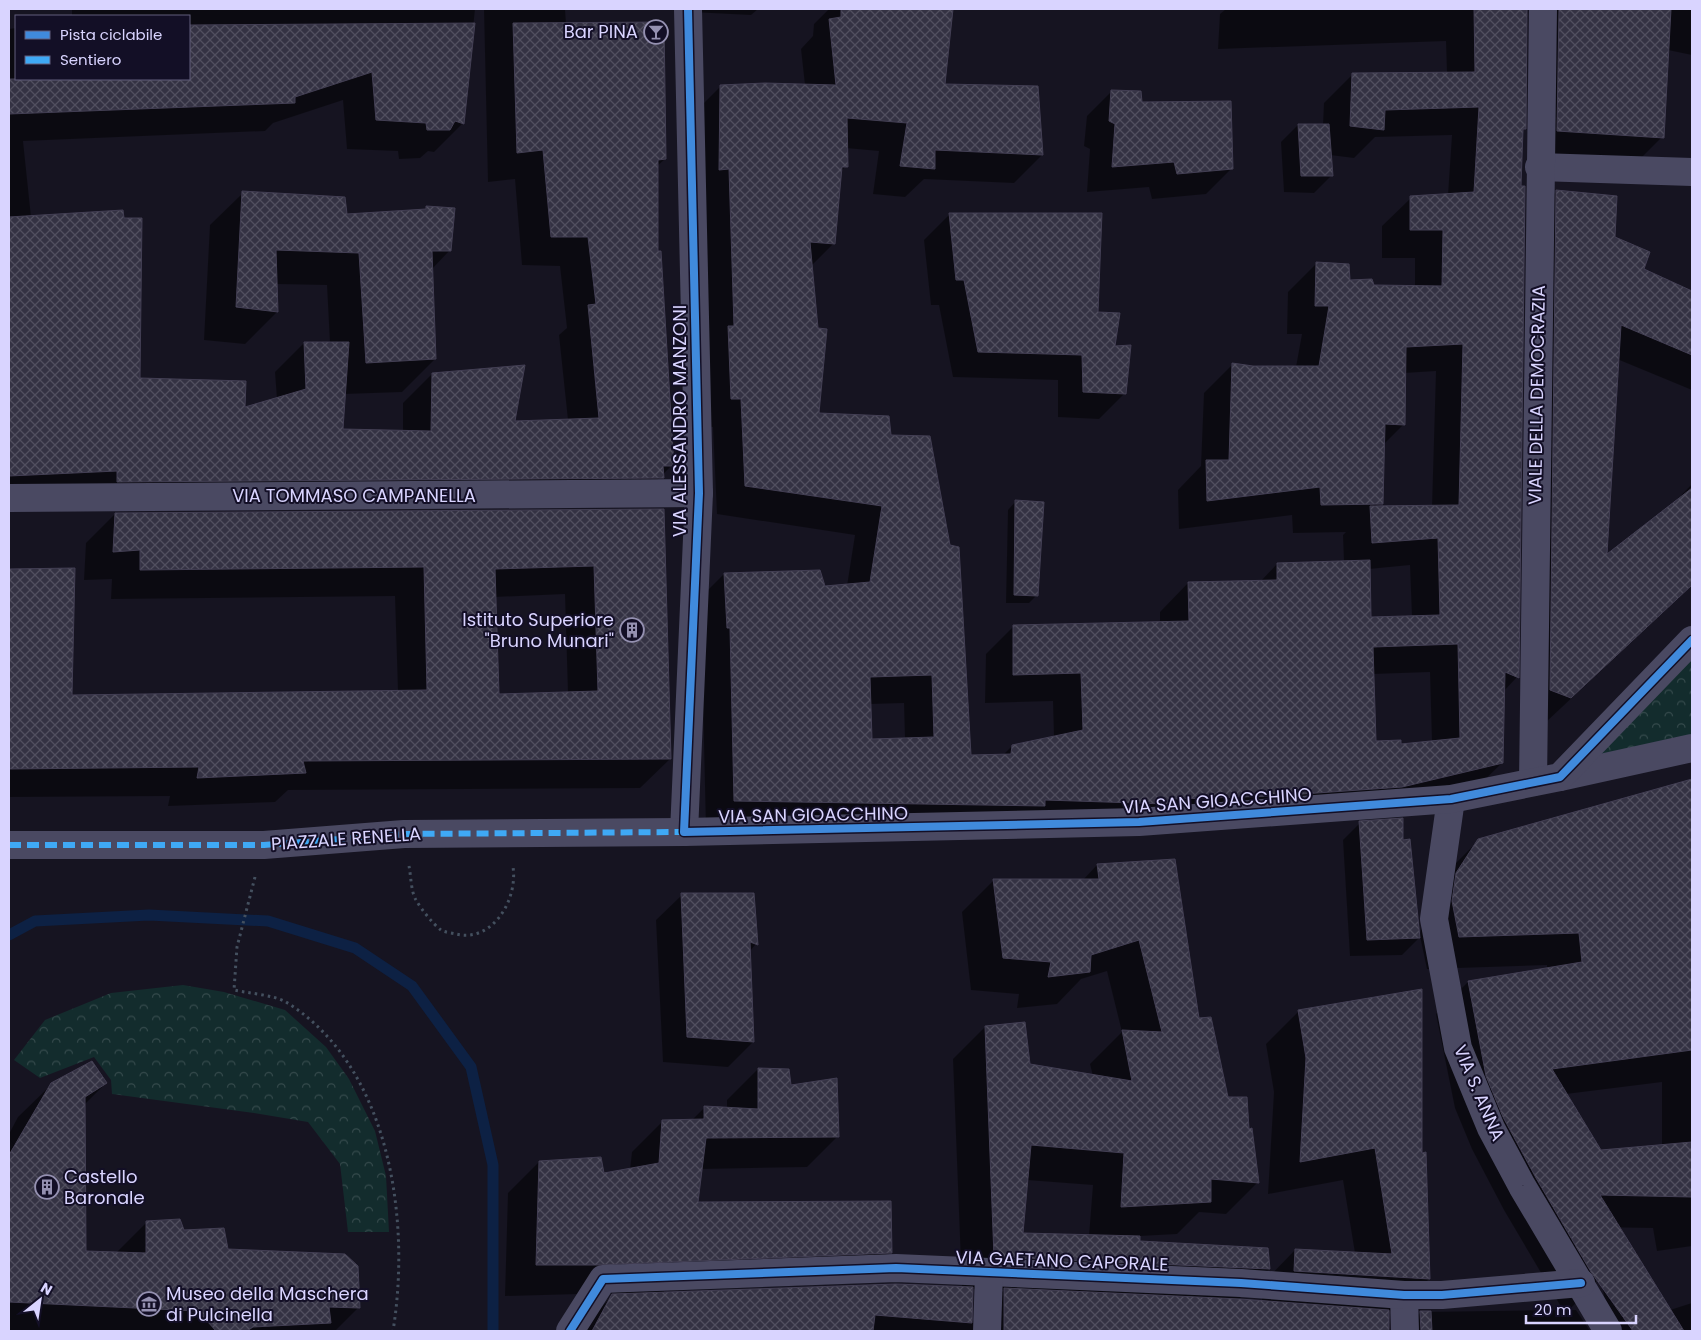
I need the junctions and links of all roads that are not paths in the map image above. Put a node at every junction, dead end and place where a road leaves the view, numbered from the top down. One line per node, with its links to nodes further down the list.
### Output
1 (688, 9): 5 (street, VIA ALESSANDRO MANZONI)
2 (1543, 9): 3 (street, VIALE DELLA DEMOCRAZIA)
3 (1539, 168): 4 (street); 10 (street, VIALE DELLA DEMOCRAZIA)
4 (1692, 172)
5 (699, 493): 6 (street, VIA TOMMASO CAMPANELLA); 12 (street, VIA ALESSANDRO MANZONI)
6 (9, 498)
7 (1692, 640): 9 (street)
8 (1692, 748): 9 (street, VIA SAN GIOACCHINO)
9 (1560, 777): 10 (street, VIA SAN GIOACCHINO)
10 (1534, 782): 11 (street, VIA SAN GIOACCHINO)
11 (1451, 799): 12 (street, VIA SAN GIOACCHINO); 15 (street, VIA S. ANNA)
12 (684, 832): 13 (street, PIAZZALE RENELLA)
13 (9, 845)
14 (989, 1274): 16 (street, VIA GAETANO CAPORALE); 17 (street, VIA GAETANO CAPORALE); 18 (street)
15 (1581, 1284): 16 (street, VIA GAETANO CAPORALE); 20 (street, VIA S. ANNA)
16 (1404, 1295): 19 (street)
17 (570, 1331)
18 (987, 1331)
19 (1405, 1331)
20 (1608, 1331)

